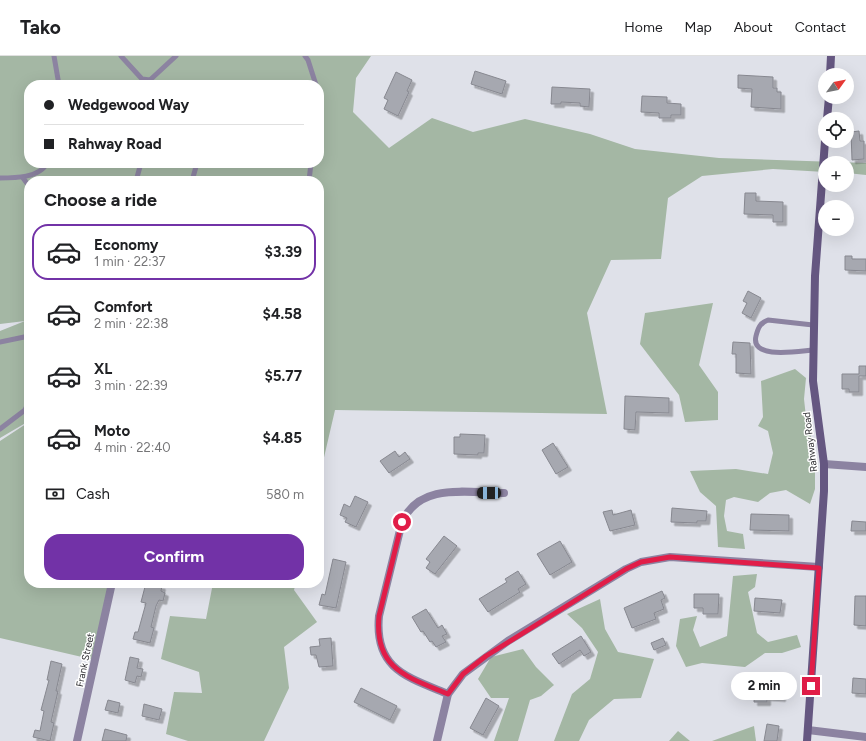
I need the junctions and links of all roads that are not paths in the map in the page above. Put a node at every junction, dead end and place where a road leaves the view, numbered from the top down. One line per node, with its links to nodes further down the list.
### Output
1 (54, 56): 7 (lane)
2 (121, 56): 8 (lane)
3 (176, 56): 9 (lane)
4 (305, 56): 10 (lane)
5 (831, 56): 6 (street)
6 (830, 68)
7 (58, 80)
8 (144, 80)
9 (153, 80)
10 (314, 80)
11 (824, 148): 16 (street, Rahway Road)
12 (43, 168): 13 (lane)
13 (27, 176)
14 (0, 178): 15 (lane)
15 (23, 178)
16 (813, 325): 19 (street, Rahway Road); 19 (lane)
17 (24, 337): 18 (lane)
18 (0, 342)
19 (813, 350): 22 (street, Rahway Road)
20 (24, 411): 21 (lane)
21 (0, 429)
22 (824, 464): 23 (street); 25 (street, Rahway Road)
23 (866, 467)
24 (504, 493): 27 (street)
25 (819, 568): 27 (street); 28 (street, Rahway Road)
26 (111, 588): 30 (street, Frank Street)
27 (448, 694): 31 (street)
28 (808, 730): 29 (street); 32 (street, Rahway Road)
29 (866, 737)
30 (77, 741)
31 (437, 741)
32 (807, 741)

